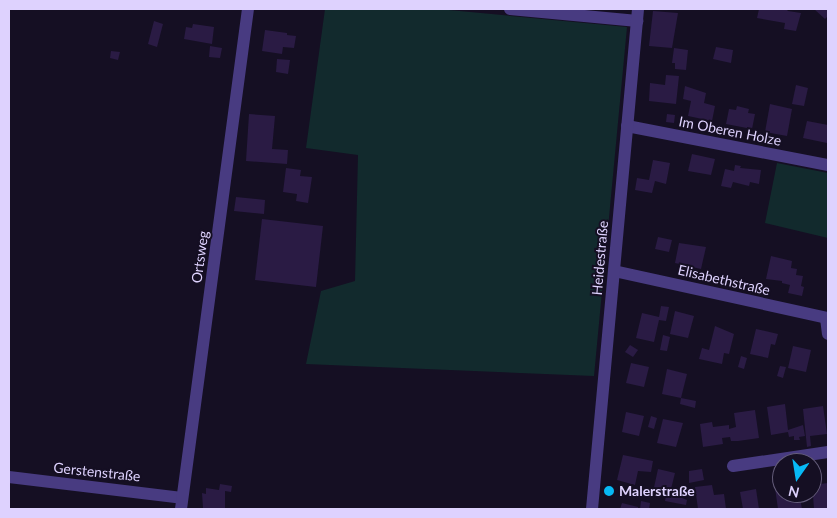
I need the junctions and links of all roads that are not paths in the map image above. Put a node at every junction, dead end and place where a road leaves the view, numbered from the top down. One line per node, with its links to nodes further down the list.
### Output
1 (248, 9): 12 (street, Ortsweg)
2 (510, 9): 3 (street)
3 (638, 15): 4 (street, Heidestraße)
4 (627, 126): 5 (street, Im Oberen Holze); 6 (street, Heidestraße)
5 (828, 165)
6 (614, 271): 7 (street, Elisabethstraße); 13 (street, Heidestraße)
7 (827, 318): 8 (street)
8 (828, 334)
9 (828, 452): 10 (street)
10 (733, 466)
11 (9, 477): 12 (street, Gerstenstraße)
12 (181, 503)
13 (592, 509)

